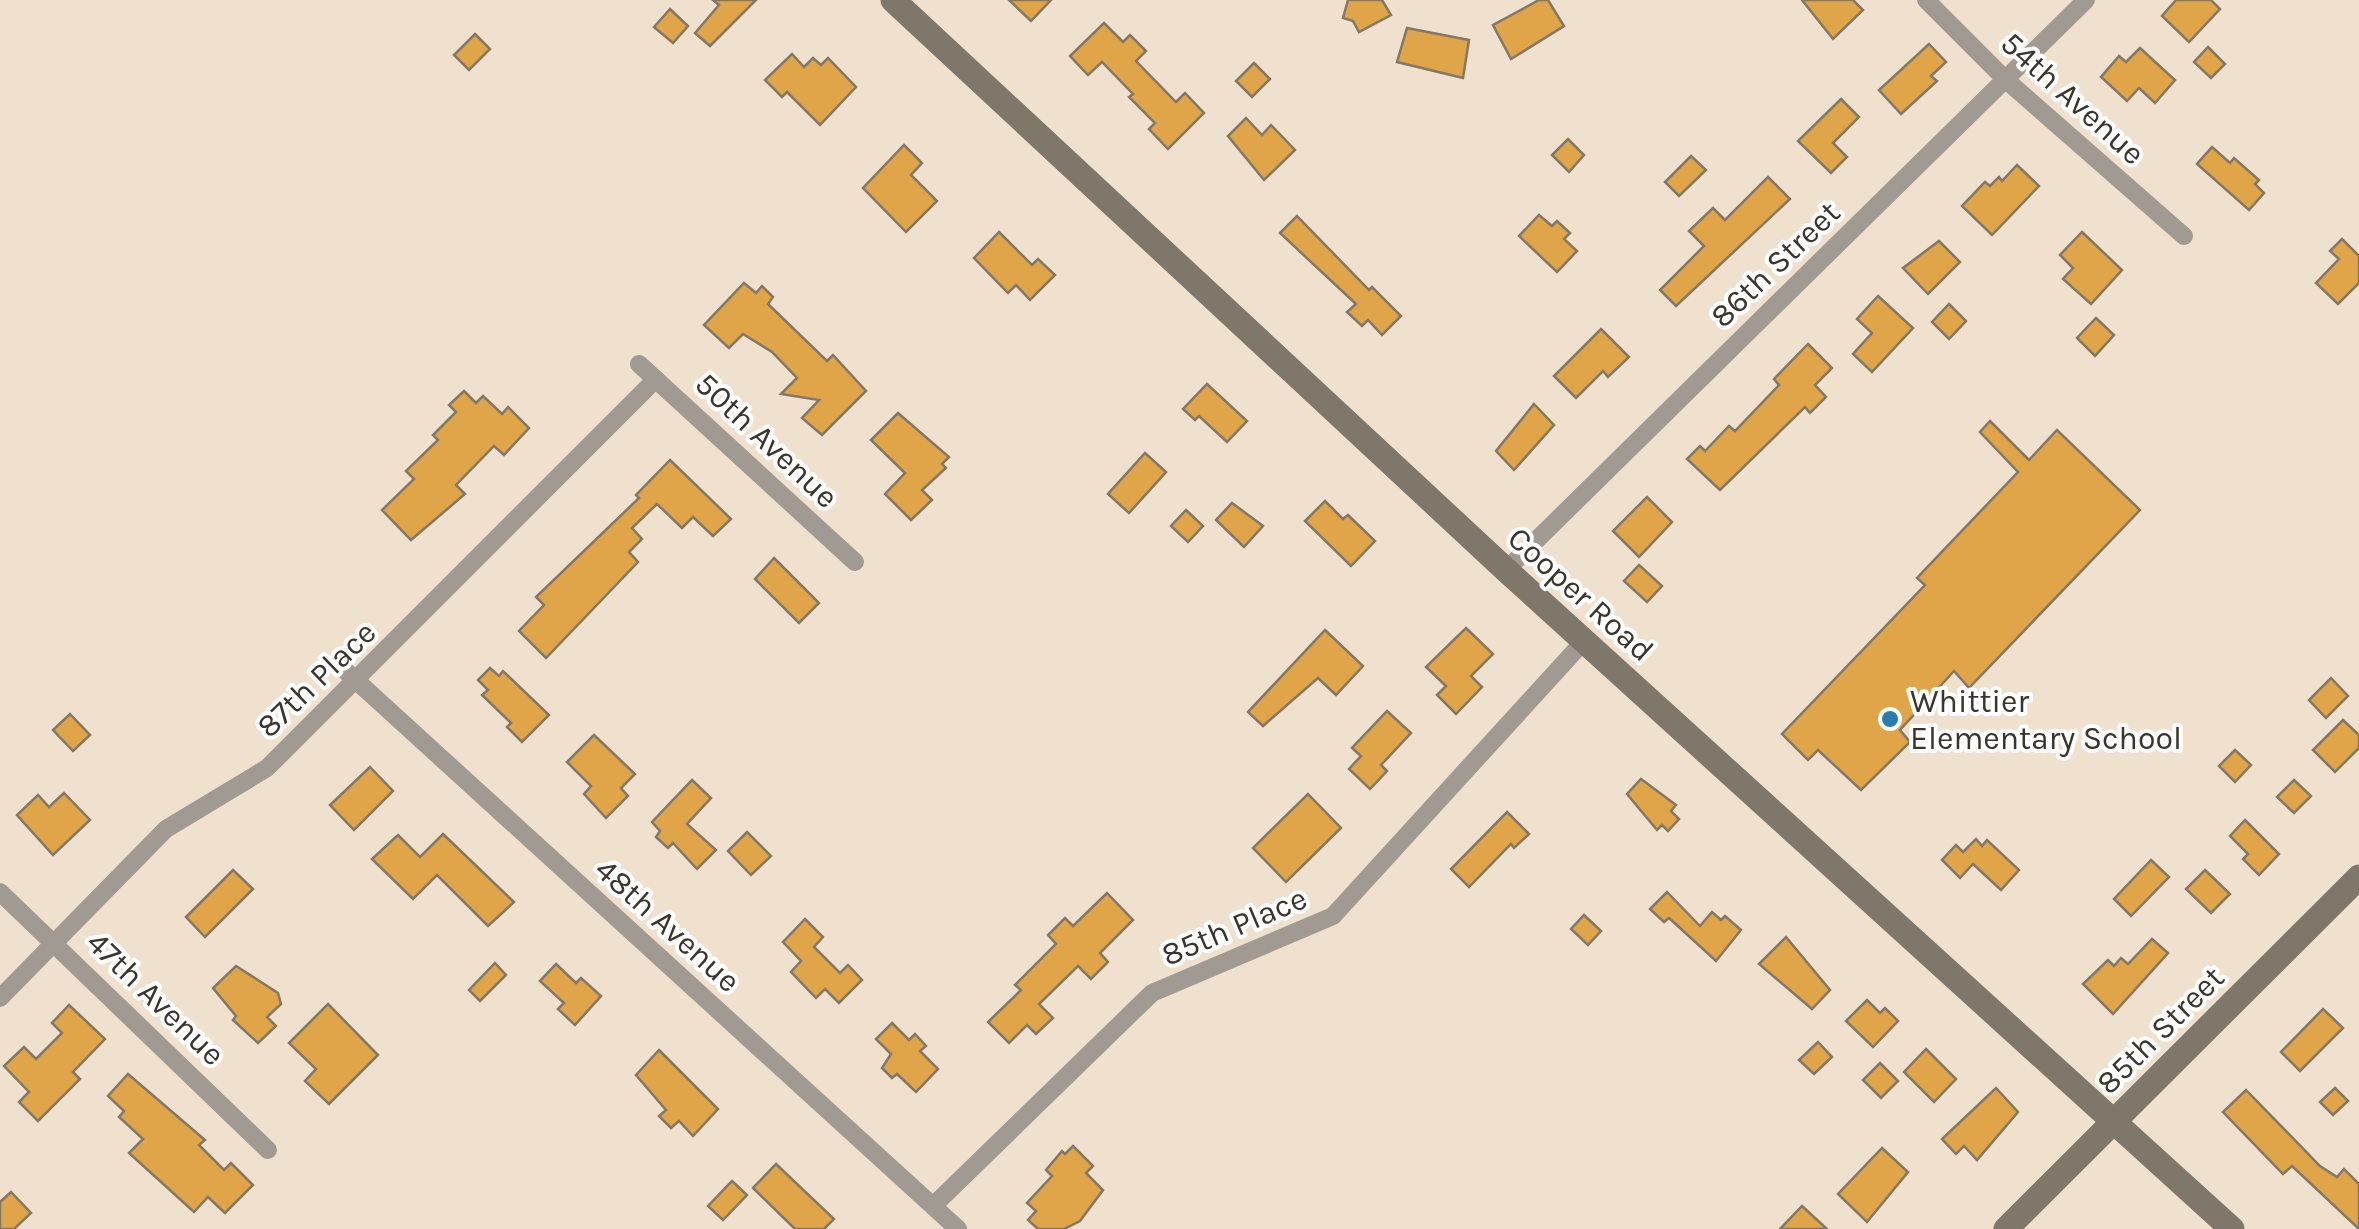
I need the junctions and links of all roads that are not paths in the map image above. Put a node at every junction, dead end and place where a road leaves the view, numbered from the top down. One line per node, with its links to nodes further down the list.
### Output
1 (893, 0): 9 (street, Cooper Road)
2 (1926, 0): 4 (street, 54th Avenue)
3 (2086, 0): 4 (street, 86th Street)
4 (2006, 80): 5 (street, 54th Avenue); 9 (street, 86th Street)
5 (2184, 236)
6 (639, 364): 7 (street, 50th Avenue)
7 (656, 379): 8 (street, 50th Avenue); 12 (street, 87th Place)
8 (855, 562)
9 (1506, 570): 10 (street, Cooper Road)
10 (1584, 641): 17 (street, Cooper Road); 19 (street, 85th Place)
11 (338, 664): 12 (street, 48th Avenue)
12 (355, 680): 15 (street, 87th Place); 19 (street, 48th Avenue)
13 (2359, 877): 17 (street, 85th Street)
14 (0, 892): 15 (street, 47th Avenue)
15 (55, 941): 16 (street, 87th Place); 18 (street, 47th Avenue)
16 (0, 998)
17 (2114, 1122): 21 (street, 85th Street); 22 (street, Cooper Road)
18 (268, 1150)
19 (933, 1206): 20 (street, 48th Avenue)
20 (958, 1229)
21 (2006, 1229)
22 (2232, 1229)

